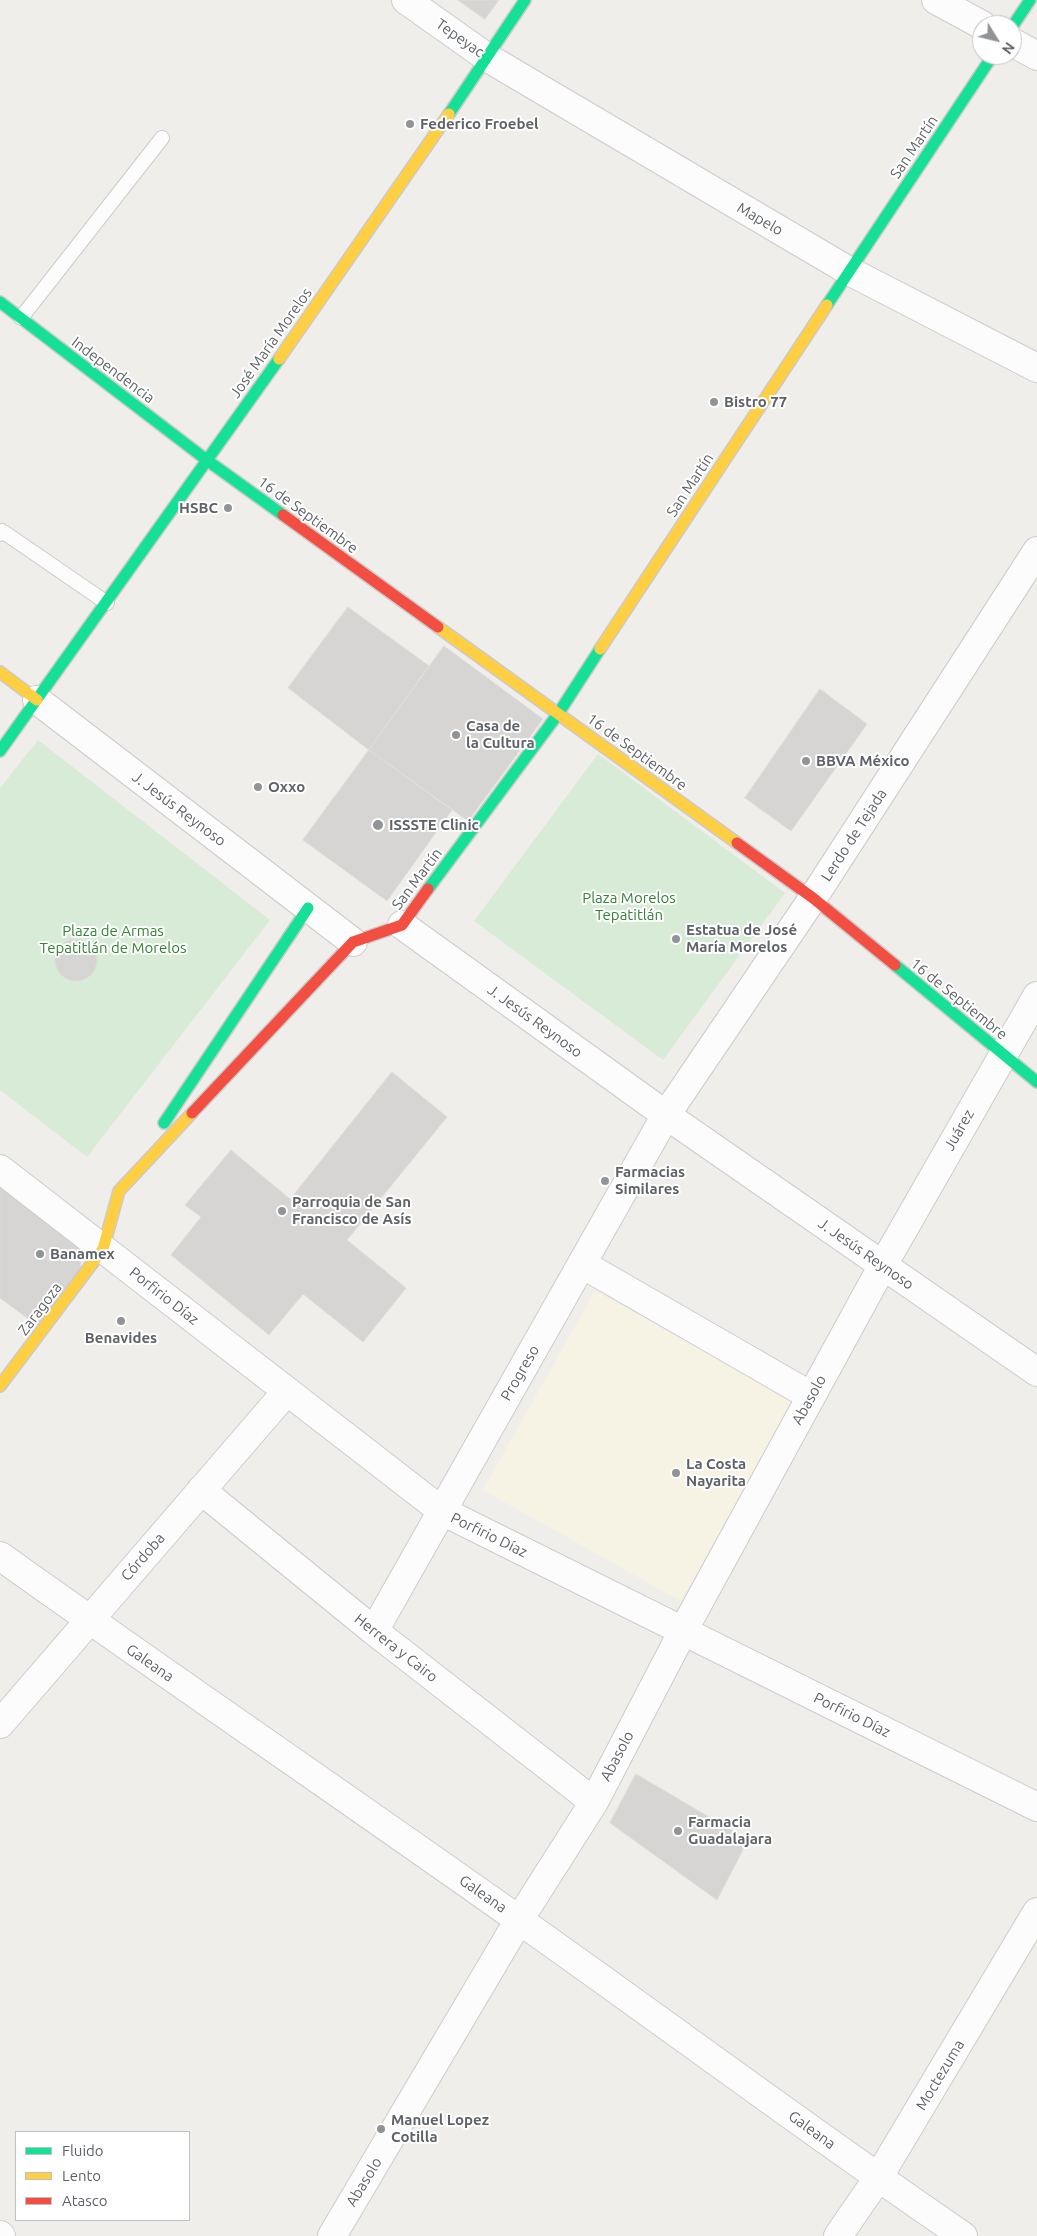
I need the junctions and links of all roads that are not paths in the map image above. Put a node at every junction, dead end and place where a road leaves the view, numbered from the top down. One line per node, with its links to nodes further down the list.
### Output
1 (406, 0): 9 (street, Tepeyac)
2 (525, 0): 9 (street, José María Morelos)
3 (936, 0): 6 (street)
4 (1030, 0): 5 (street)
5 (1020, 15)
6 (972, 20)
7 (1022, 48): 8 (street)
8 (1037, 56)
9 (488, 58): 12 (street, Mapelo); 16 (street, José María Morelos)
10 (986, 65): 12 (street, San Martín)
11 (162, 138): 14 (lane)
12 (849, 271): 15 (street, Mapelo); 22 (street, San Martín)
13 (0, 302): 14 (street, Independencia)
14 (21, 318): 16 (street, Independencia)
15 (1037, 368)
16 (208, 461): 19 (street, José María Morelos); 22 (street, 16 de Septiembre)
17 (0, 534): 19 (lane)
18 (1037, 551): 24 (street, Lerdo de Tejada)
19 (107, 603): 21 (street, José María Morelos)
20 (0, 672): 21 (street)
21 (38, 700): 23 (street, José María Morelos); 25 (street, J. Jesús Reynoso)
22 (558, 714): 24 (street, 16 de Septiembre); 26 (street, San Martín)
23 (0, 751)
24 (813, 898): 29 (street, 16 de Septiembre); 31 (street, Lerdo de Tejada)
25 (308, 908): 27 (street, J. Jesús Reynoso); 33 (street)
26 (402, 924): 27 (street); 31 (street, J. Jesús Reynoso)
27 (352, 942): 33 (street)
28 (1037, 996): 29 (street, Juárez)
29 (1003, 1054): 30 (street, 16 de Septiembre); 36 (street, Juárez)
30 (1037, 1082)
31 (666, 1115): 35 (street, Progreso); 36 (street, J. Jesús Reynoso)
32 (0, 1170): 34 (street, Porfirio Díaz)
33 (119, 1191): 34 (street)
34 (103, 1249): 38 (street, Zaragoza); 39 (street, Porfirio Díaz)
35 (582, 1264): 40 (street); 42 (street, Progreso)
36 (883, 1265): 37 (street, J. Jesús Reynoso); 40 (street, Abasolo)
37 (1037, 1372)
38 (0, 1386)
39 (287, 1391): 41 (street, Córdoba); 42 (street, Porfirio Díaz)
40 (812, 1396): 46 (street, Abasolo)
41 (201, 1490): 44 (street, Córdoba); 45 (street, Herrera y Cairo)
42 (442, 1511): 45 (street, Progreso); 46 (street, Porfirio Díaz)
43 (0, 1556): 44 (street, Galeana)
44 (90, 1620): 47 (street, Córdoba); 51 (street, Galeana)
45 (374, 1631): 48 (street, Herrera y Cairo)
46 (683, 1631): 48 (street, Abasolo); 49 (street, Porfirio Díaz)
47 (0, 1724)
48 (594, 1802): 51 (street, Abasolo)
49 (1037, 1807)
50 (1037, 1912): 52 (street, Moctezuma)
51 (519, 1920): 52 (street, Galeana); 53 (street, Abasolo)
52 (878, 2178): 54 (street, Moctezuma); 55 (street, Galeana)
53 (332, 2236)
54 (838, 2236)
55 (963, 2236)

